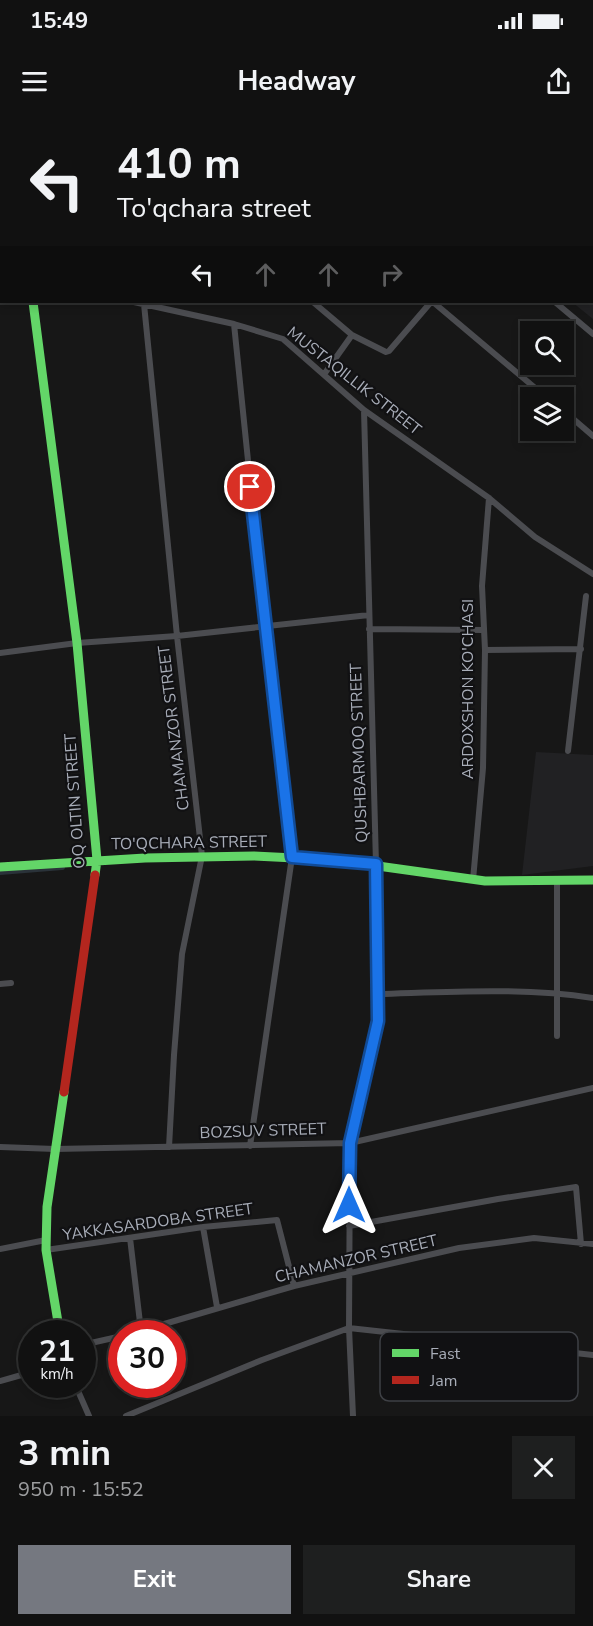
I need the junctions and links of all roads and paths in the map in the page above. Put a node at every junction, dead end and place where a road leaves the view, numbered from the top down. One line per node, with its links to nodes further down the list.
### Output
1 (33, 303): 24 (street, OQ OLTIN STREET)
2 (139, 303): 7 (street, MUSTAQILLIK STREET)
3 (315, 303): 10 (street)
4 (431, 303): 10 (street)
5 (433, 303): 12 (street)
6 (556, 303): 9 (street)
7 (144, 304): 8 (street, MUSTAQILLIK STREET); 23 (street, CHAMANZOR STREET)
8 (234, 324): 11 (street, MUSTAQILLIK STREET); 20 (street)
9 (593, 334)
10 (352, 335): 11 (street)
11 (324, 373): 13 (street, MUSTAQILLIK STREET)
12 (535, 387)
13 (364, 410): 16 (street, MUSTAQILLIK STREET); 19 (street, QUSHBARMOQ STREET)
14 (574, 420): 15 (street)
15 (593, 436)
16 (489, 498): 17 (street, MUSTAQILLIK STREET); 22 (street, ARDOXSHON KO'CHASI)
17 (593, 574)
18 (586, 596): 25 (street)
19 (369, 615): 20 (street); 21 (street, QUSHBARMOQ STREET)
20 (265, 626): 23 (street); 30 (street)
21 (369, 629): 22 (street); 32 (street, QUSHBARMOQ STREET)
22 (483, 630): 26 (street, ARDOXSHON KO'CHASI)
23 (177, 636): 24 (street); 29 (street, CHAMANZOR STREET)
24 (77, 643): 27 (street); 31 (street, OQ OLTIN STREET)
25 (581, 649): 26 (street); 28 (street)
26 (485, 650): 34 (street, ARDOXSHON KO'CHASI)
27 (0, 653)
28 (568, 751)
29 (202, 856): 30 (street, TO'QCHARA STREET); 31 (street, TO'QCHARA STREET); 47 (street, CHAMANZOR STREET)
30 (292, 857): 32 (street, TO'QCHARA STREET); 45 (street)
31 (97, 860): 33 (street, TO'QCHARA STREET); 48 (street, OQ OLTIN STREET)
32 (376, 864): 34 (street, TO'QCHARA STREET); 40 (street, QUSHBARMOQ STREET)
33 (0, 867)
34 (473, 880): 36 (street, TO'QCHARA STREET)
35 (593, 880): 36 (street, TO'QCHARA STREET)
36 (557, 882): 39 (street)
37 (11, 983): 38 (street)
38 (0, 984)
39 (557, 992): 40 (street); 41 (street); 42 (street)
40 (378, 994): 44 (street, QUSHBARMOQ STREET)
41 (593, 998)
42 (557, 1036)
43 (593, 1088): 44 (street, BOZSUV STREET)
44 (350, 1143): 45 (street, BOZSUV STREET); 49 (street, QUSHBARMOQ STREET)
45 (250, 1146): 47 (street, BOZSUV STREET)
46 (0, 1147): 48 (street, BOZSUV STREET)
47 (170, 1147): 48 (street, BOZSUV STREET)
48 (55, 1149): 52 (street, OQ OLTIN STREET)
49 (349, 1226): 53 (street); 57 (street, QUSHBARMOQ STREET)
50 (203, 1227): 51 (street, YAKKASARDOBA STREET); 58 (street, YAKKASARDOBA STREET); 59 (street)
51 (130, 1238): 56 (street, YAKKASARDOBA STREET); 61 (street)
52 (46, 1240): 55 (street, YAKKASARDOBA STREET); 56 (street, OQ OLTIN STREET)
53 (581, 1244): 54 (street, CHAMANZOR STREET); 57 (street, CHAMANZOR STREET)
54 (593, 1244)
55 (0, 1249)
56 (46, 1250): 60 (street, OQ OLTIN STREET)
57 (350, 1273): 58 (street, CHAMANZOR STREET); 63 (street, QUSHBARMOQ STREET)
58 (294, 1286): 59 (street, CHAMANZOR STREET)
59 (217, 1308): 62 (street, CHAMANZOR STREET)
60 (58, 1320)
61 (140, 1320)
62 (177, 1320)
63 (349, 1328): 64 (street); 71 (street); 72 (street, QUSHBARMOQ STREET)
64 (385, 1332)
65 (578, 1353): 66 (street)
66 (593, 1355)
67 (18, 1376): 68 (street)
68 (0, 1381)
69 (81, 1398): 70 (street)
70 (89, 1416)
71 (126, 1416)
72 (353, 1416)

